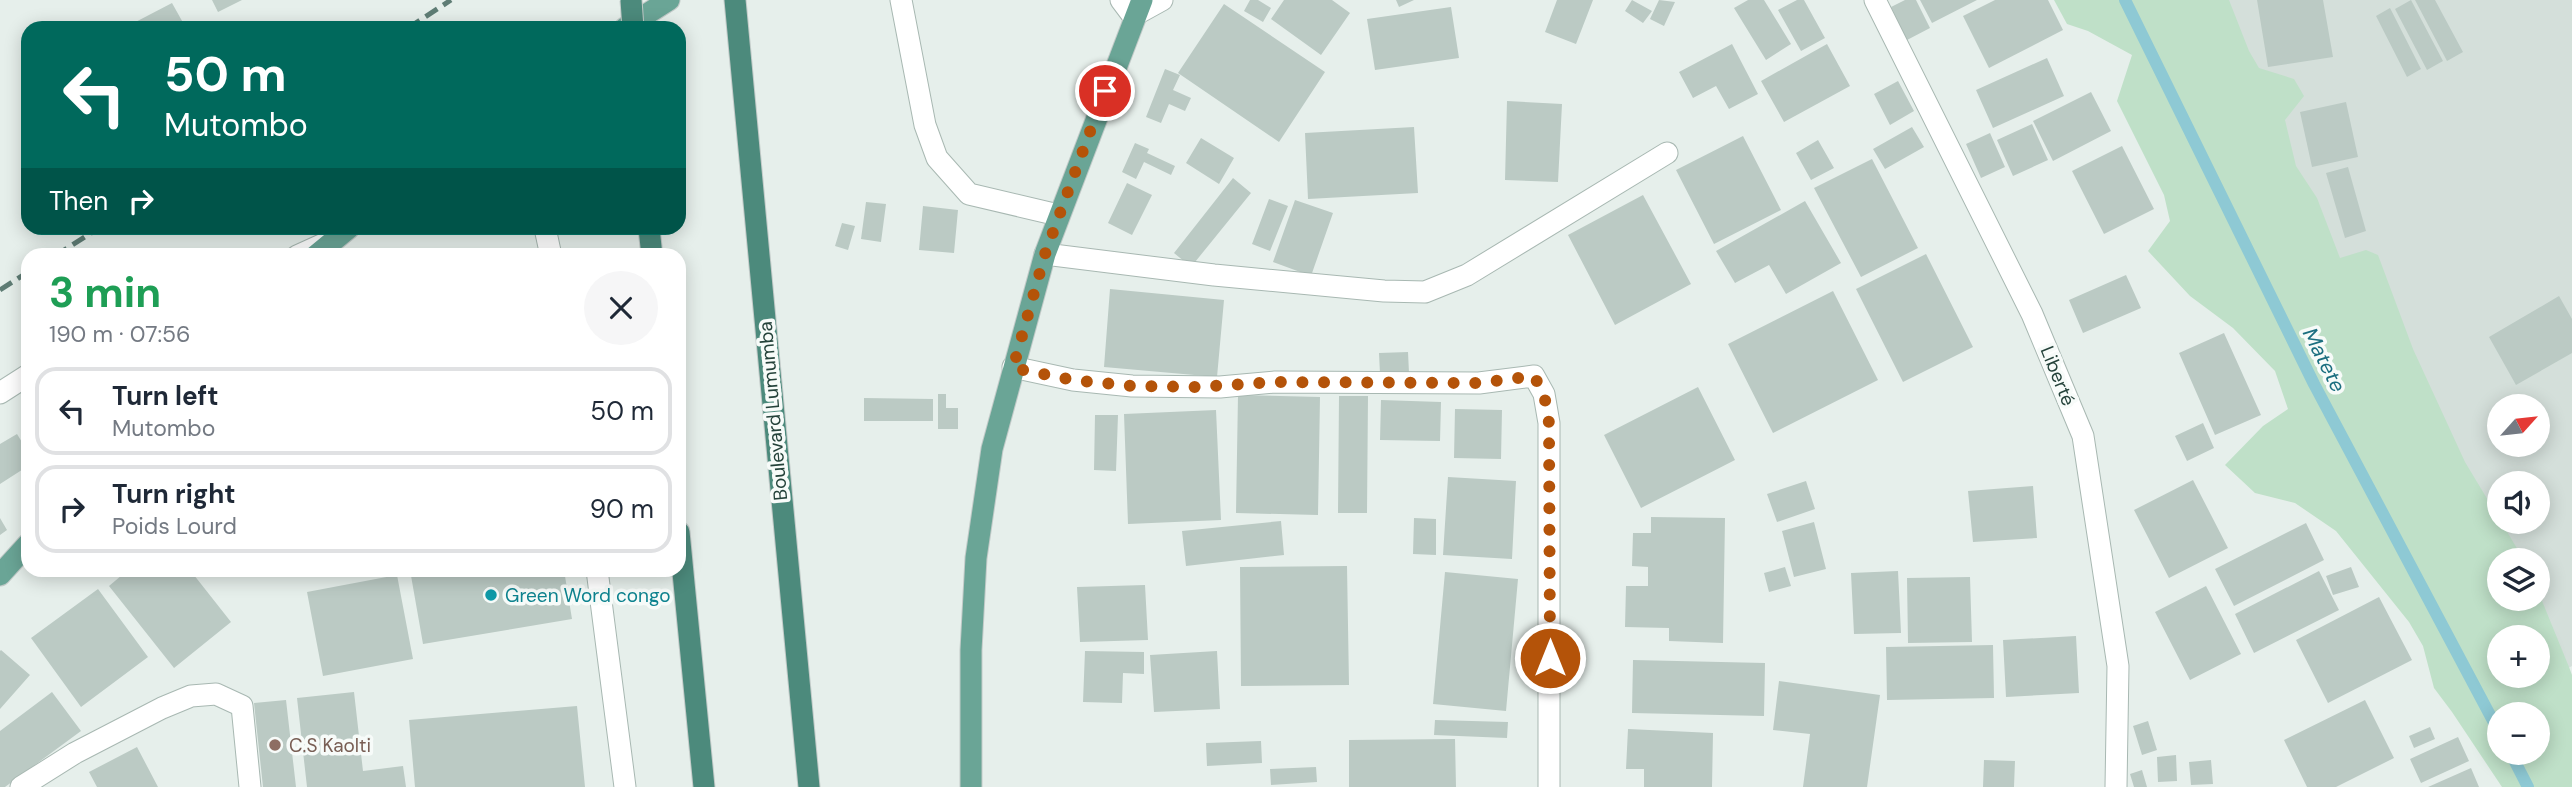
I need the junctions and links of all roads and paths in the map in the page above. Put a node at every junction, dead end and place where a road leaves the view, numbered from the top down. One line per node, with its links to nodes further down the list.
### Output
1 (631, 0): 8 (highway, bridge)
2 (669, 0): 9 (main road)
3 (735, 0): 26 (highway, Boulevard Lumumba)
4 (901, 0): 11 (street)
5 (1162, 0): 7 (street)
6 (1875, 0): 29 (street, Liberté)
7 (1132, 5): 11 (main road)
8 (632, 21)
9 (636, 21)
10 (1667, 153): 14 (street)
11 (1058, 215): 14 (main road)
12 (340, 235): 13 (main road)
13 (322, 248)
14 (1045, 254): 15 (main road)
15 (1013, 368): 27 (main road); 28 (street)
16 (21, 380): 17 (street)
17 (0, 393)
18 (21, 552): 19 (main road)
19 (0, 575)
20 (598, 577): 24 (street)
21 (683, 577): 25 (highway)
22 (21, 787): 23 (street)
23 (250, 787)
24 (625, 787)
25 (704, 787)
26 (809, 787)
27 (971, 787)
28 (1549, 787)
29 (2116, 787)

